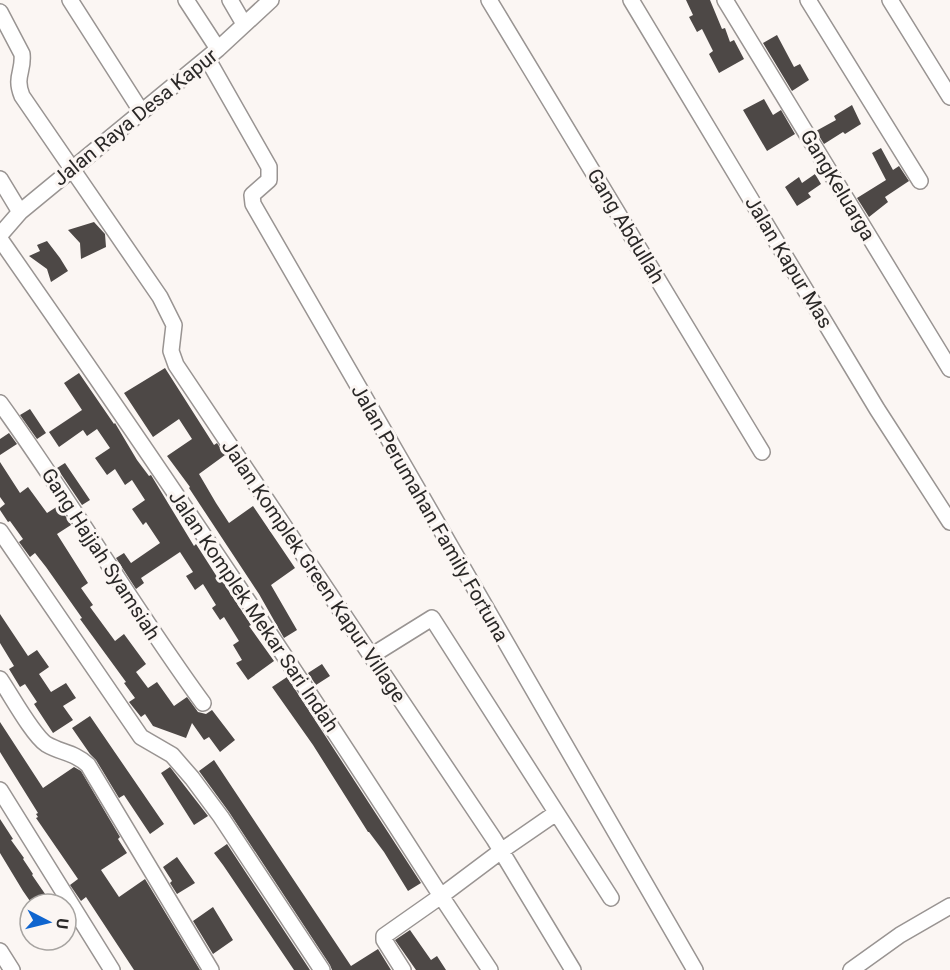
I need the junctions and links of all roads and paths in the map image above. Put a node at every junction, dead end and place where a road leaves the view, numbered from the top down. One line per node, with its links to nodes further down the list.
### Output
1 (70, 0): 14 (street)
2 (186, 0): 12 (street)
3 (230, 0): 11 (street)
4 (270, 0): 11 (street, Jalan Raya Desa Kapur)
5 (489, 0): 22 (street, Gang Abdullah)
6 (631, 0): 23 (street, Jalan Kapur Mas)
7 (725, 0): 20 (street, GangKeluarga)
8 (808, 0): 17 (street)
9 (890, 0): 13 (street)
10 (0, 12): 15 (street, Jalan Komplek Green Kapur Village)
11 (244, 24): 12 (street, Jalan Raya Desa Kapur)
12 (212, 54): 14 (street, Jalan Raya Desa Kapur); 42 (street, Jalan Perumahan Family Fortuna)
13 (950, 97)
14 (141, 111): 15 (street, Jalan Raya Desa Kapur)
15 (72, 169): 18 (street, Jalan Raya Desa Kapur); 25 (street, Jalan Komplek Green Kapur Village)
16 (0, 179): 18 (street)
17 (920, 180)
18 (20, 212): 19 (street, Jalan Raya Desa Kapur)
19 (0, 237): 31 (street, Jalan Komplek Mekar Sari Indah)
20 (950, 369)
21 (0, 403): 27 (street, Gang Hajjah Syamsiah)
22 (762, 452)
23 (950, 522)
24 (0, 531): 38 (street)
25 (371, 656): 29 (street); 30 (street, Jalan Komplek Green Kapur Village)
26 (0, 679): 37 (street)
27 (203, 703)
28 (0, 790): 36 (street)
29 (556, 813): 30 (street); 32 (street)
30 (501, 851): 31 (street); 41 (street, Jalan Komplek Green Kapur Village)
31 (441, 896): 39 (street); 40 (street, Jalan Komplek Mekar Sari Indah)
32 (611, 898)
33 (950, 906): 43 (street)
34 (0, 951): 35 (street)
35 (12, 970)
36 (112, 970)
37 (211, 970)
38 (322, 970)
39 (404, 970)
40 (490, 970)
41 (573, 970)
42 (695, 970)
43 (851, 970)

